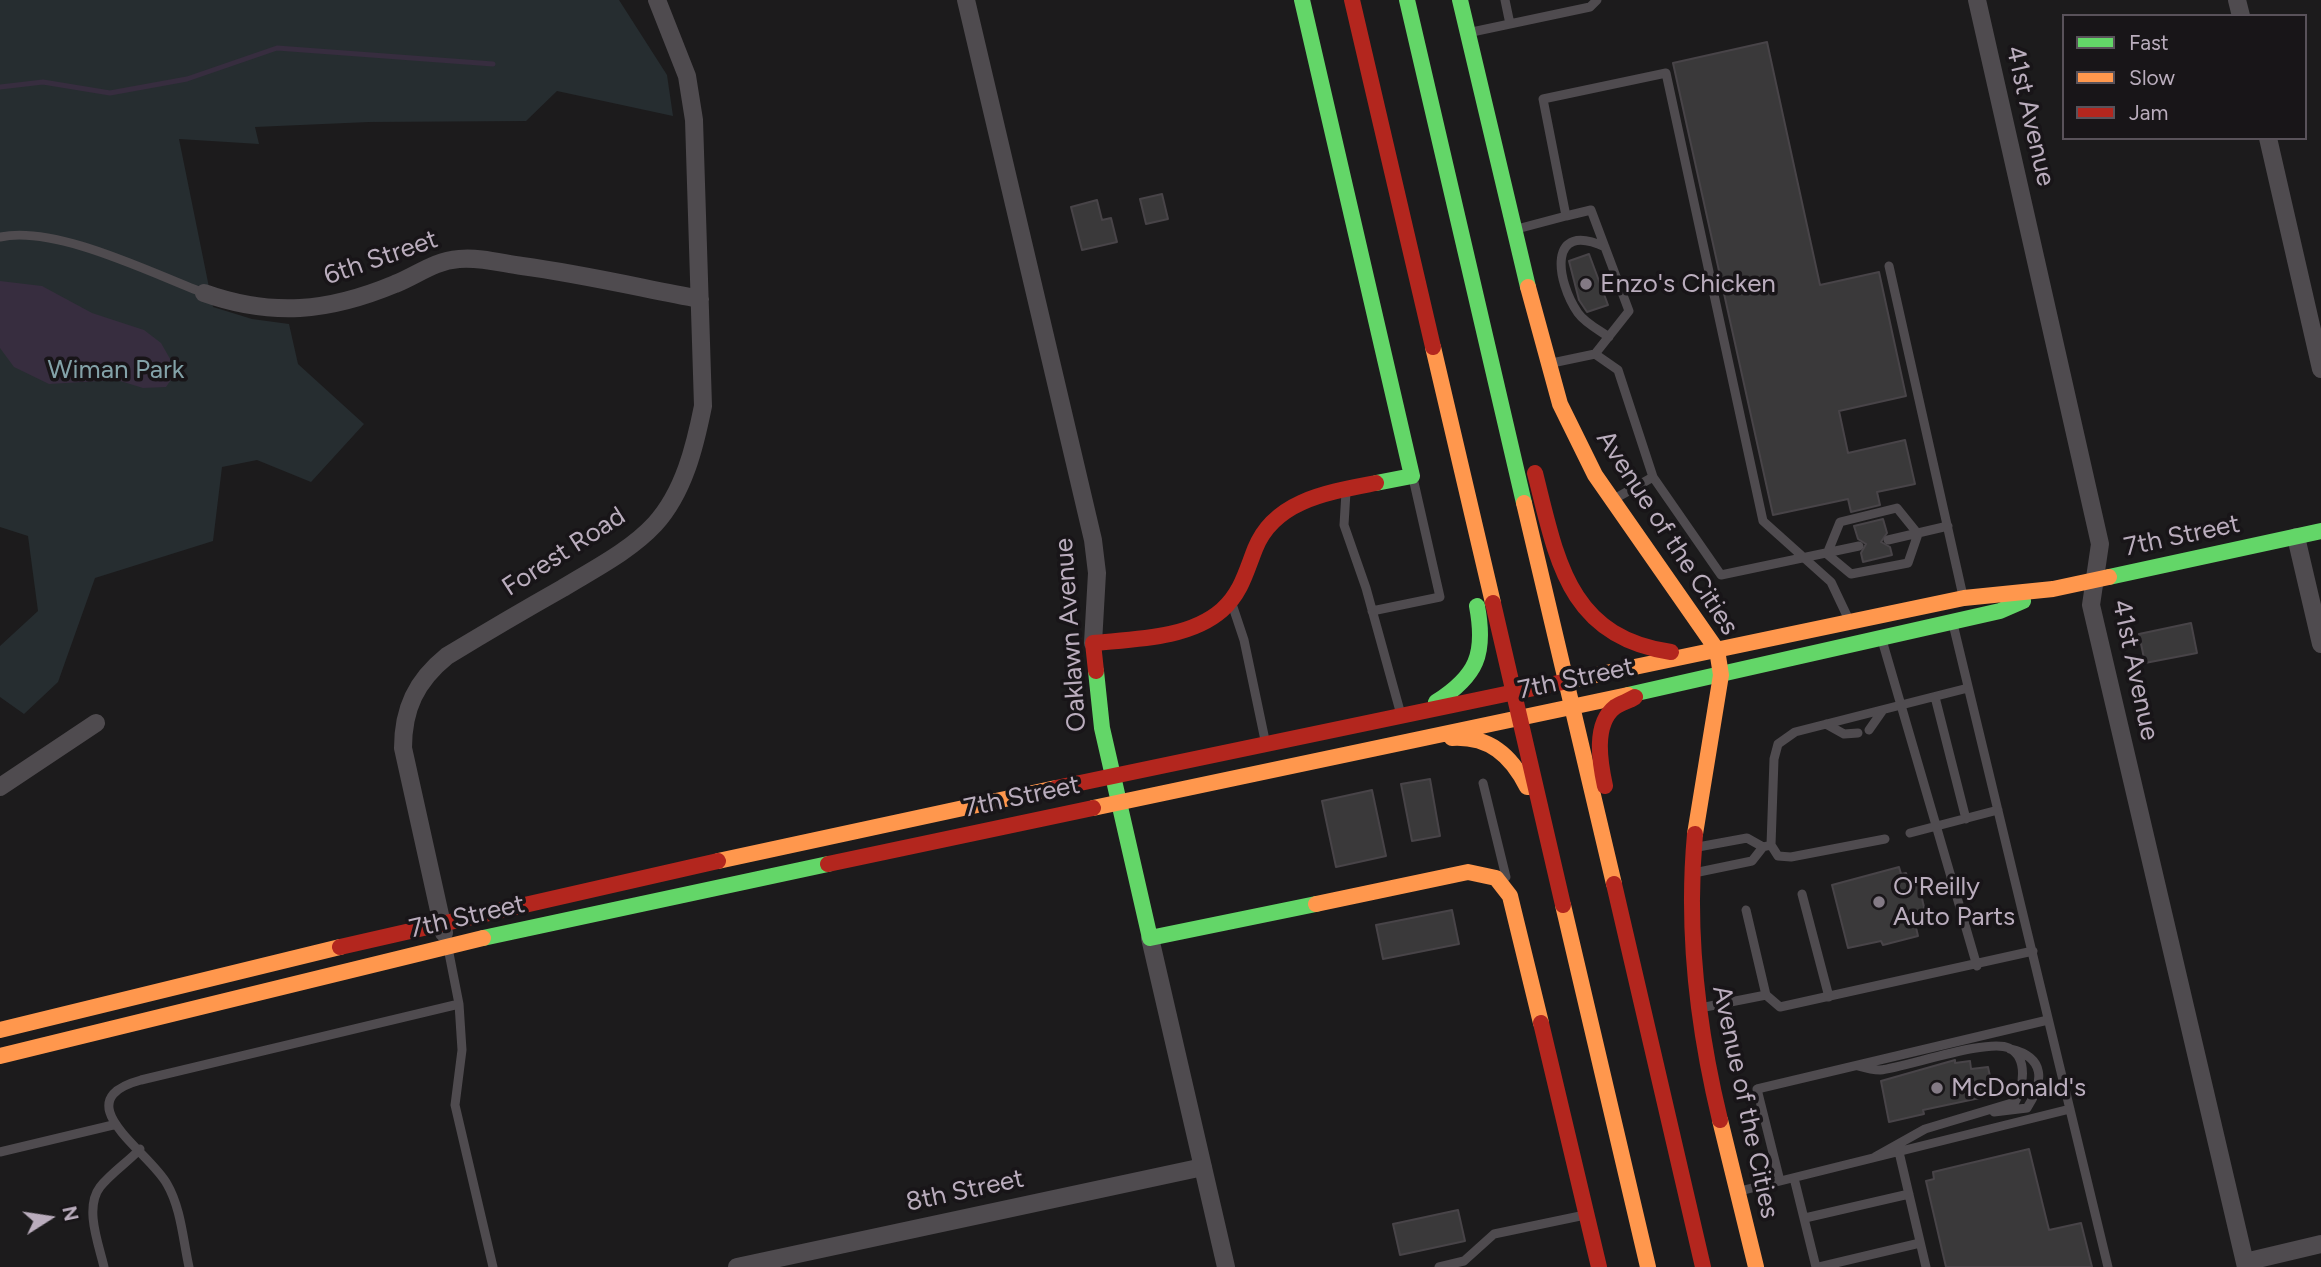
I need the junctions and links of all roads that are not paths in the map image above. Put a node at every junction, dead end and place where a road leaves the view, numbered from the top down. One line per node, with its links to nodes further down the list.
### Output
1 (657, 0): 20 (street, Forest Road)
2 (967, 0): 48 (street, Oaklawn Avenue)
3 (1302, 0): 28 (main road)
4 (1352, 0): 23 (main road)
5 (1407, 0): 13 (main road)
6 (1460, 0): 11 (main road, Avenue of the Cities)
7 (1505, 0): 10 (lane)
8 (1977, 0): 40 (street, 41st Avenue)
9 (1594, 4): 10 (lane)
10 (1510, 24): 11 (lane)
11 (1467, 33): 15 (main road, Avenue of the Cities)
12 (2269, 140): 25 (street)
13 (1454, 202): 26 (main road); 53 (main road)
14 (1566, 216): 15 (lane); 17 (lane); 39 (lane)
15 (1514, 230): 24 (main road, Avenue of the Cities)
16 (0, 237): 19 (lane)
17 (1605, 247): 21 (lane); 21 (lane)
18 (1889, 266): 32 (lane)
19 (204, 293): 20 (street, 6th Street)
20 (701, 299): 86 (street, Forest Road)
21 (1609, 337): 22 (lane)
22 (1595, 354): 24 (lane); 29 (lane)
23 (1435, 360): 56 (main road); 60 (main road)
24 (1548, 364): 31 (main road, Avenue of the Cities)
25 (2321, 369)
26 (1523, 426)
27 (1530, 452): 51 (main road)
28 (1412, 476): 30 (main road); 44 (lane)
29 (1653, 477): 31 (lane); 39 (lane)
30 (1346, 491): 43 (main road); 44 (lane)
31 (1613, 500): 50 (main road, Avenue of the Cities)
32 (1948, 526): 34 (lane); 42 (lane)
33 (2321, 531): 35 (main road, 7th Street)
34 (1918, 534): 36 (lane); 38 (lane); 38 (lane)
35 (2296, 537): 40 (main road, 7th Street); 49 (street)
36 (1888, 540)
37 (1859, 546): 38 (lane)
38 (1827, 554): 39 (lane)
39 (1805, 559): 45 (lane)
40 (2095, 580): 41 (main road, 7th Street); 117 (street, 41st Avenue)
41 (2053, 589): 42 (main road, 7th Street); 46 (main road, 7th Street)
42 (1964, 597): 45 (main road, 7th Street)
43 (1231, 602): 48 (main road); 68 (lane)
44 (1372, 611): 62 (lane)
45 (1849, 622): 50 (main road, 7th Street)
46 (1952, 622): 47 (main road, 7th Street); 55 (lane)
47 (1881, 638): 52 (main road, 7th Street); 58 (lane)
48 (1093, 643): 70 (main road, Oaklawn Avenue)
49 (2321, 643)
50 (1717, 650): 51 (main road, 7th Street); 52 (main road, Avenue of the Cities)
51 (1693, 655): 53 (main road, 7th Street)
52 (1721, 675): 54 (main road, 7th Street); 81 (main road, Avenue of the Cities)
53 (1564, 679): 56 (main road, 7th Street); 59 (main road)
54 (1653, 688): 59 (main road, 7th Street); 99 (main road)
55 (1968, 688): 57 (lane); 74 (lane)
56 (1512, 690): 60 (main road, 7th Street); 63 (main road)
57 (1935, 697): 58 (lane); 75 (lane)
58 (1903, 705): 61 (lane); 77 (lane)
59 (1571, 706): 63 (main road, 7th Street); 99 (main road)
60 (1422, 710): 62 (main road, 7th Street)
61 (1884, 710): 65 (lane); 66 (lane)
62 (1400, 714): 68 (main road, 7th Street)
63 (1518, 716): 69 (main road, 7th Street); 76 (main road)
64 (96, 723): 72 (street)
65 (1826, 724): 67 (lane); 80 (lane)
66 (1870, 730)
67 (1858, 733)
68 (1266, 743): 70 (main road, 7th Street)
69 (1381, 747): 73 (main road, 7th Street); 76 (main road)
70 (1112, 776): 73 (main road, Oaklawn Avenue); 86 (main road, 7th Street)
71 (1483, 783): 84 (lane)
72 (0, 787)
73 (1119, 802): 87 (main road, Oaklawn Avenue); 88 (main road, 7th Street)
74 (1998, 810): 75 (lane); 89 (lane)
75 (1966, 819): 77 (lane)
76 (1543, 823): 125 (main road)
77 (1937, 826): 78 (lane); 90 (lane)
78 (1910, 833)
79 (1885, 839): 80 (lane)
80 (1767, 846): 81 (lane); 82 (lane)
81 (1695, 848): 82 (main road, Avenue of the Cities)
82 (1693, 873): 94 (main road, Avenue of the Cities)
83 (1802, 894): 92 (lane)
84 (1510, 896): 87 (main road); 113 (main road)
85 (1746, 910): 91 (lane)
86 (442, 922): 88 (street, Forest Road); 96 (main road, 7th Street)
87 (1150, 938): 108 (street, Oaklawn Avenue)
88 (447, 946): 93 (lane); 98 (main road, 7th Street)
89 (2033, 951): 90 (lane); 95 (lane)
90 (1977, 966): 92 (lane)
91 (1766, 995): 92 (lane); 94 (lane)
92 (1829, 997)
93 (459, 1004): 103 (lane); 120 (lane)
94 (1699, 1009): 111 (main road, Avenue of the Cities)
95 (2048, 1020): 100 (lane); 101 (lane)
96 (0, 1030)
97 (2009, 1048): 100 (lane); 102 (lane); 102 (lane)
98 (0, 1056)
99 (1654, 1059): 126 (main road)
100 (1853, 1065): 110 (lane)
101 (2070, 1109): 106 (lane); 130 (lane)
102 (1989, 1112): 107 (lane)
103 (113, 1125): 104 (lane); 105 (lane)
104 (140, 1149): 118 (lane); 119 (lane)
105 (0, 1152)
106 (1899, 1152): 107 (lane); 112 (lane)
107 (1875, 1157): 109 (lane)
108 (1203, 1167): 121 (street, 8th Street); 122 (street, Oaklawn Avenue)
109 (1794, 1178): 110 (lane); 114 (lane)
110 (1780, 1181): 111 (lane)
111 (1738, 1191): 127 (main road, Avenue of the Cities)
112 (1909, 1194): 114 (lane); 115 (lane)
113 (1587, 1214): 123 (lane); 124 (main road)
114 (1805, 1218): 128 (lane)
115 (1920, 1243): 128 (lane); 129 (lane)
116 (2321, 1244): 117 (street)
117 (2246, 1264)
118 (104, 1267)
119 (189, 1267)
120 (493, 1267)
121 (737, 1267)
122 (1226, 1267)
123 (1439, 1267)
124 (1599, 1267)
125 (1648, 1267)
126 (1703, 1267)
127 (1756, 1267)
128 (1818, 1267)
129 (1926, 1267)
130 (2108, 1267)

